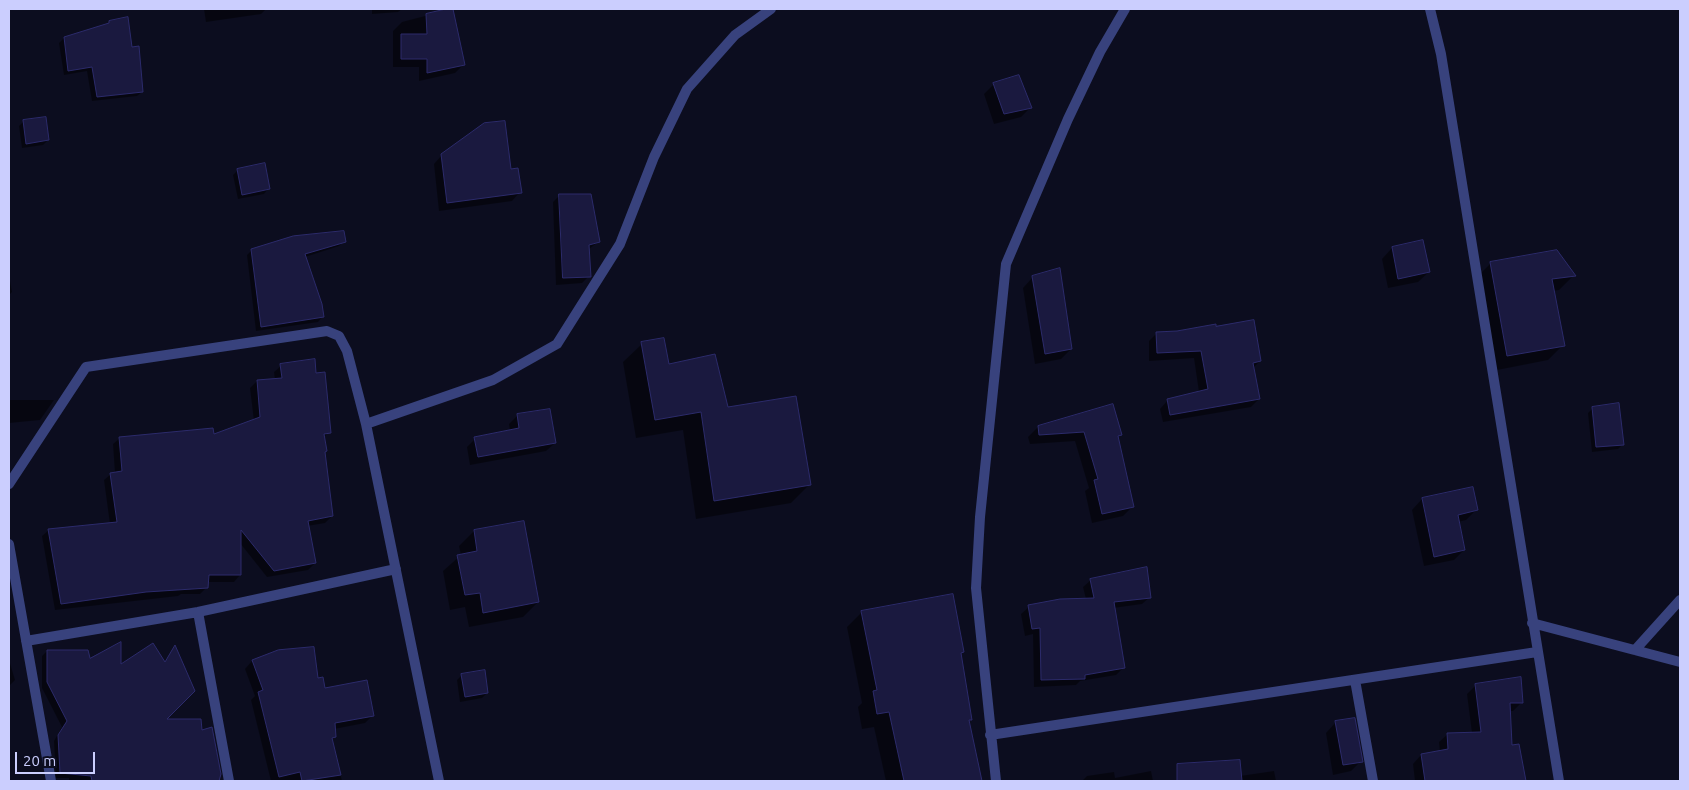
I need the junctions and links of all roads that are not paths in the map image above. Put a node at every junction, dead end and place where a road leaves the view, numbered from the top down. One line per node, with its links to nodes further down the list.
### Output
1 (771, 9): 4 (street)
2 (1125, 9): 16 (street)
3 (1430, 9): 10 (street)
4 (366, 424): 5 (street); 7 (street)
5 (9, 484)
6 (9, 544): 11 (street)
7 (396, 569): 9 (street); 19 (street)
8 (1680, 600): 12 (street)
9 (198, 612): 11 (street); 18 (street)
10 (1532, 623): 12 (street); 13 (street)
11 (26, 640): 17 (street)
12 (1635, 650): 14 (street)
13 (1537, 652): 15 (street); 22 (street)
14 (1680, 662)
15 (1355, 680): 16 (street); 21 (street)
16 (990, 735): 20 (street)
17 (51, 781)
18 (229, 781)
19 (439, 781)
20 (996, 781)
21 (1372, 781)
22 (1559, 781)

